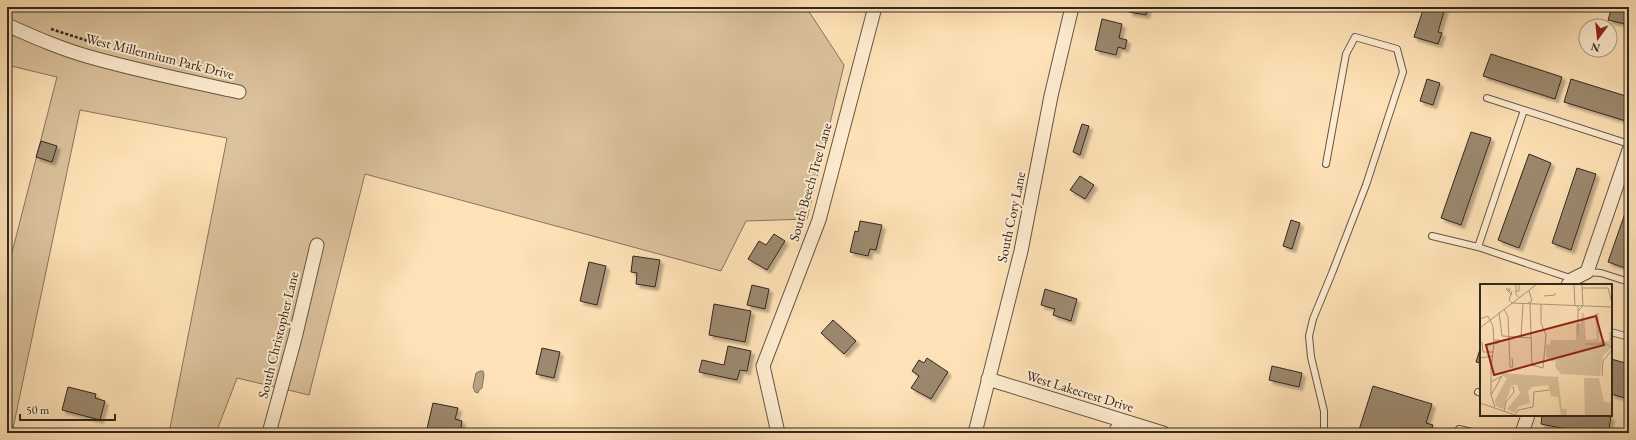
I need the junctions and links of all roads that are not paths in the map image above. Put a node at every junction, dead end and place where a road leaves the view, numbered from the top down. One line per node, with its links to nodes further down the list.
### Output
1 (875, 7): 22 (street, South Beech Tree Lane)
2 (1072, 7): 18 (street, South Cory Lane)
3 (7, 25): 4 (street, West Millennium Park Drive)
4 (239, 92)
5 (1487, 98): 6 (lane)
6 (1524, 110): 7 (lane); 12 (lane)
7 (1629, 144)
8 (1629, 150): 13 (street)
9 (1326, 164): 26 (lane)
10 (1432, 236): 12 (lane)
11 (317, 245): 21 (street, South Christopher Lane)
12 (1478, 248): 14 (lane)
13 (1587, 272): 14 (street); 15 (lane)
14 (1571, 282)
15 (1629, 282)
16 (1612, 332): 17 (lane)
17 (1629, 337)
18 (988, 379): 20 (street, West Lakecrest Drive); 23 (street, South Cory Lane)
19 (1528, 416): 29 (street)
20 (1121, 421): 24 (street); 25 (street, West Lakecrest Drive)
21 (269, 433)
22 (778, 433)
23 (975, 433)
24 (1115, 433)
25 (1164, 433)
26 (1324, 433)
27 (1458, 433): 28 (lane)
28 (1476, 433)
29 (1522, 433)

